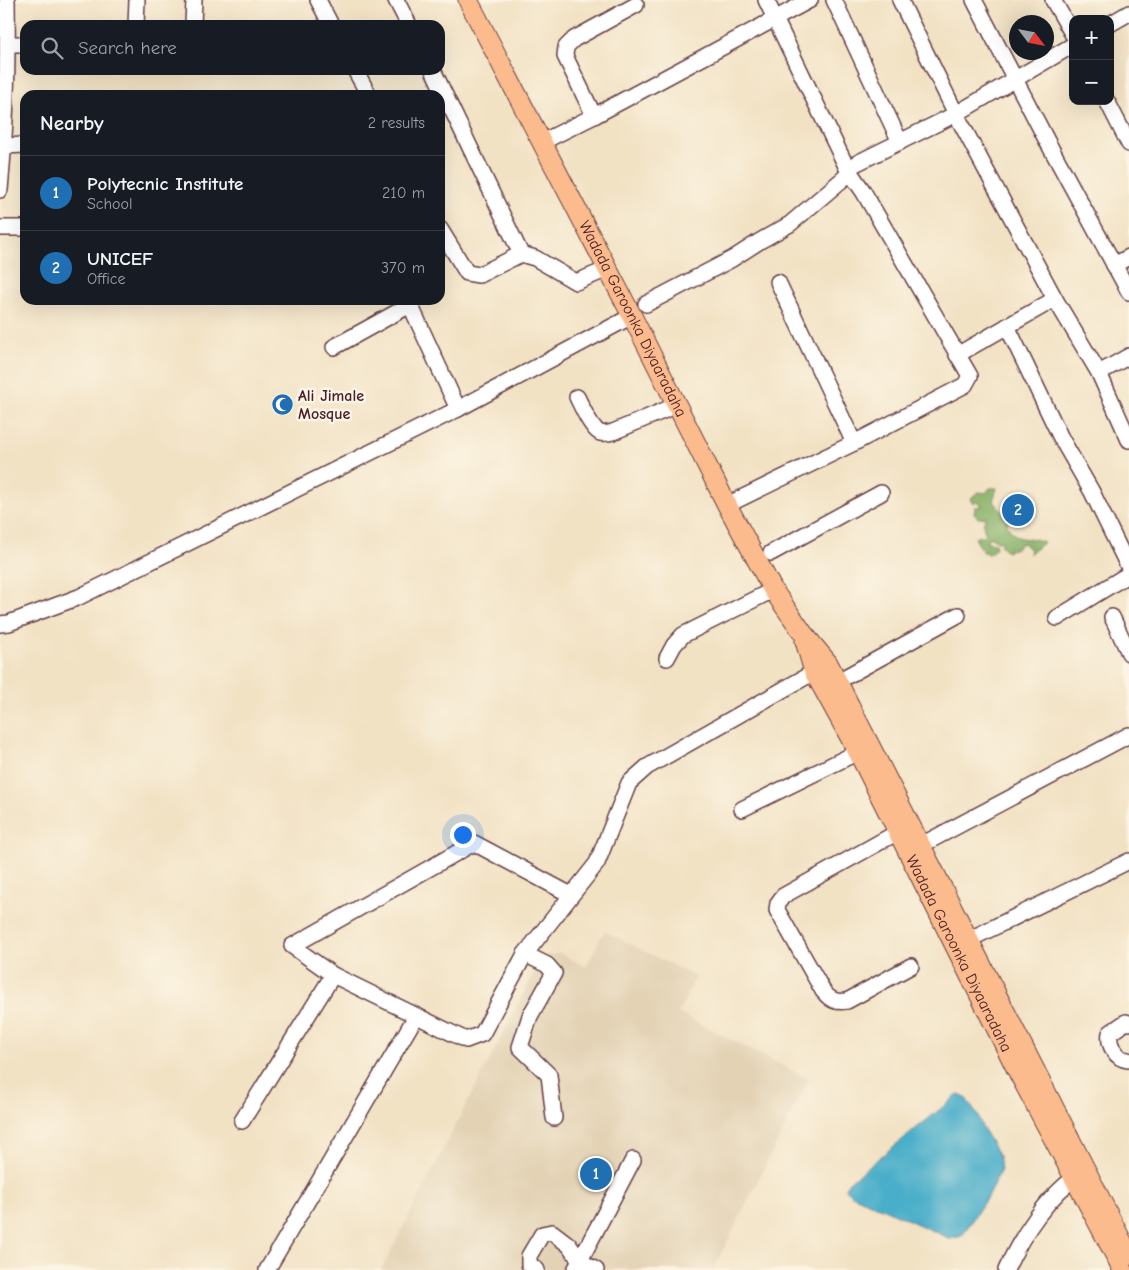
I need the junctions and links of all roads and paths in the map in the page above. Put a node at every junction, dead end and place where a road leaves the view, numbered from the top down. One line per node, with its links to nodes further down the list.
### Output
1 (7, 0): 22 (street)
2 (137, 0): 16 (street)
3 (194, 0): 17 (street)
4 (318, 0): 18 (street)
5 (396, 0): 19 (street)
6 (468, 0): 34 (main road, Wadada Garoonka Diyaaradaha)
7 (766, 0): 15 (street)
8 (810, 0): 15 (street)
9 (834, 0): 35 (street)
10 (900, 0): 32 (street)
11 (974, 0): 27 (street)
12 (1053, 0): 21 (street)
13 (636, 5): 33 (street)
14 (1129, 13): 20 (street)
15 (776, 19): 33 (street); 39 (street)
16 (136, 20)
17 (193, 20)
18 (329, 20)
19 (406, 20)
20 (1114, 22)
21 (1069, 28)
22 (7, 44): 23 (street); 38 (street)
23 (20, 44)
24 (1069, 47): 27 (street)
25 (358, 75): 28 (street)
26 (435, 75): 29 (street)
27 (1016, 79): 32 (street); 46 (street)
28 (366, 90)
29 (443, 90)
30 (445, 95): 44 (street)
31 (1109, 105): 36 (street)
32 (956, 114): 35 (street); 50 (street)
33 (594, 116): 34 (street)
34 (542, 142): 47 (main road, Wadada Garoonka Diyaaradaha)
35 (900, 142): 39 (street)
36 (1129, 144)
37 (20, 145): 38 (street)
38 (4, 146): 40 (street)
39 (849, 170): 53 (street); 56 (street)
40 (0, 190)
41 (0, 228): 42 (street)
42 (20, 228)
43 (445, 237): 44 (street)
44 (521, 254): 47 (street)
45 (1129, 257): 46 (street)
46 (1114, 265): 49 (street)
47 (608, 269): 53 (main road, Wadada Garoonka Diyaaradaha)
48 (778, 282): 63 (street)
49 (1129, 292)
50 (1055, 299): 54 (street); 58 (street)
51 (406, 305): 55 (street)
52 (410, 305): 61 (street)
53 (639, 310): 60 (main road, Wadada Garoonka Diyaaradaha); 61 (street)
54 (1007, 326): 56 (street); 67 (street)
55 (334, 347)
56 (956, 355): 63 (street)
57 (1129, 356): 58 (street)
58 (1099, 373): 62 (street)
59 (577, 398): 60 (street)
60 (677, 405): 65 (main road, Wadada Garoonka Diyaaradaha)
61 (458, 408): 73 (street)
62 (1129, 440)
63 (854, 443): 65 (street)
64 (882, 493): 66 (street)
65 (727, 505): 69 (main road, Wadada Garoonka Diyaaradaha)
66 (771, 553)
67 (1129, 568)
68 (1129, 574): 72 (street)
69 (773, 590): 75 (street); 76 (main road, Wadada Garoonka Diyaaradaha)
70 (958, 615): 77 (street)
71 (1112, 617): 74 (street)
72 (1057, 618)
73 (0, 624)
74 (1129, 653)
75 (667, 658)
76 (821, 668): 77 (main road, Wadada Garoonka Diyaaradaha); 79 (main road, Wadada Garoonka Diyaaradaha); 84 (street)
77 (838, 681): 82 (main road, Wadada Garoonka Diyaaradaha)
78 (1129, 735): 82 (street)
79 (858, 752): 80 (street); 81 (main road, Wadada Garoonka Diyaaradaha)
80 (742, 809)
81 (898, 832): 82 (main road, Wadada Garoonka Diyaaradaha); 87 (street)
82 (914, 849): 85 (main road, Wadada Garoonka Diyaaradaha)
83 (1129, 861): 85 (street)
84 (571, 895): 86 (street); 88 (street)
85 (962, 943): 95 (main road, Wadada Garoonka Diyaaradaha)
86 (525, 954): 89 (street); 92 (street)
87 (911, 966)
88 (333, 975): 89 (street); 93 (street)
89 (416, 1016): 98 (street)
90 (1129, 1023): 91 (street)
91 (1129, 1060)
92 (554, 1118)
93 (242, 1121)
94 (633, 1160): 96 (street)
95 (1080, 1174): 97 (main road, Wadada Garoonka Diyaaradaha); 101 (street)
96 (577, 1265): 99 (street); 100 (street)
97 (1123, 1265)
98 (267, 1270)
99 (537, 1270)
100 (596, 1270)
101 (1006, 1270)

